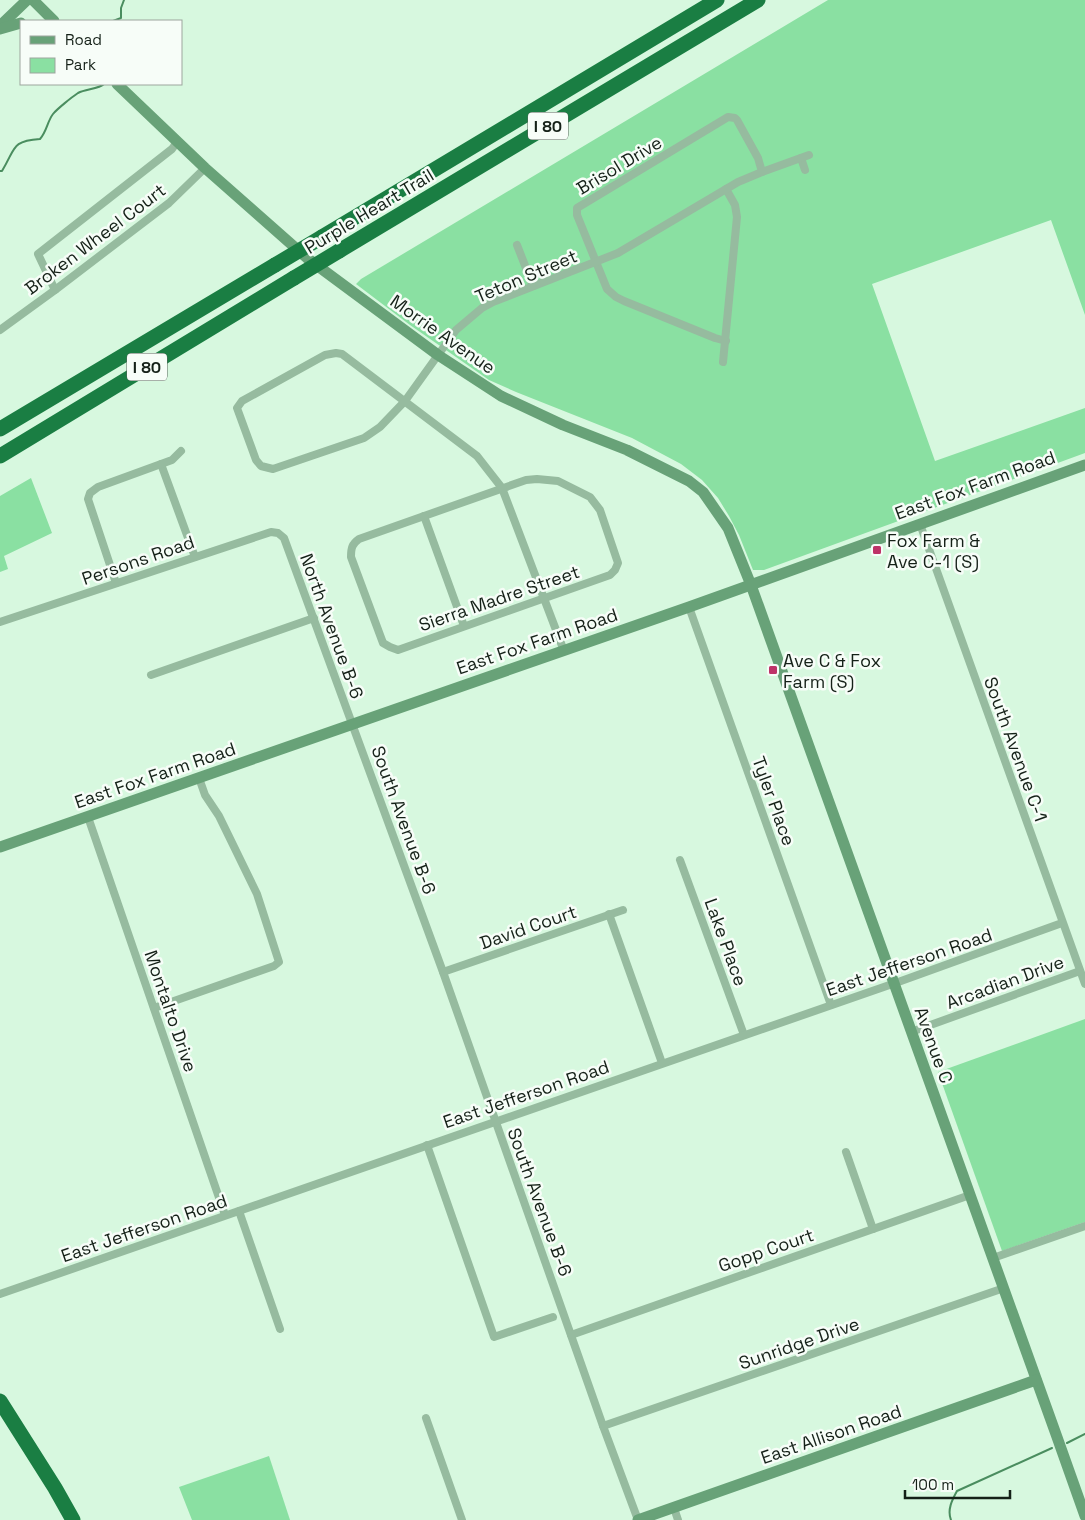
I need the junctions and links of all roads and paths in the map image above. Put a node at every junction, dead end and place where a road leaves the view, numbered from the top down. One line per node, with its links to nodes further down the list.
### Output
1 (27, 0): 7 (main road)
2 (33, 0): 5 (main road)
3 (717, 0): 23 (highway, Purple Heart Trail / I 80, bridge)
4 (758, 0): 25 (highway, Purple Heart Trail / I 80, bridge)
5 (53, 20)
6 (20, 23): 7 (main road)
7 (0, 28)
8 (118, 85): 9 (main road, Morrie Avenue)
9 (177, 142): 10 (main road, Morrie Avenue); 17 (street)
10 (205, 168): 17 (street, Broken Wheel Court); 20 (main road, Morrie Avenue)
11 (805, 170): 12 (street, Teton Street)
12 (762, 172): 13 (street, Teton Street); 15 (street, Brisol Drive)
13 (726, 189): 15 (street, Teton Street); 19 (street)
14 (518, 245): 16 (street)
15 (596, 262): 16 (street, Teton Street); 19 (street, Brisol Drive)
16 (534, 286): 20 (street, Teton Street)
17 (55, 290): 18 (street, Broken Wheel Court)
18 (0, 330)
19 (726, 341): 21 (street)
20 (438, 355): 22 (street, Teton Street); 34 (main road, Morrie Avenue)
21 (723, 362)
22 (405, 401): 22 (street, Teton Street); 28 (street)
23 (0, 429)
24 (181, 451): 26 (street)
25 (0, 456)
26 (161, 464): 32 (street); 33 (street)
27 (1085, 464): 30 (main road, East Fox Farm Road)
28 (502, 488): 29 (street); 35 (street); 35 (street, Sierra Madre Street)
29 (424, 516): 39 (street); 39 (street, Sierra Madre Street)
30 (920, 524): 34 (main road, East Fox Farm Road); 49 (street, South Avenue C-1)
31 (284, 538): 32 (street, Persons Road); 37 (street, North Avenue B-6)
32 (195, 557): 33 (street, Persons Road)
33 (116, 584): 38 (street, Persons Road)
34 (751, 585): 36 (main road, East Fox Farm Road); 52 (main road, Avenue C)
35 (544, 598): 39 (street, Sierra Madre Street); 40 (street)
36 (689, 607): 40 (main road, East Fox Farm Road); 54 (street, Tyler Place)
37 (314, 618): 41 (street); 42 (street, North Avenue B-6)
38 (0, 622)
39 (464, 626)
40 (564, 651): 42 (main road, East Fox Farm Road)
41 (151, 675)
42 (353, 724): 43 (main road, East Fox Farm Road); 51 (street, South Avenue B-6)
43 (199, 778): 44 (main road, East Fox Farm Road); 55 (street)
44 (88, 817): 45 (main road, East Fox Farm Road); 55 (street, Montalto Drive)
45 (0, 847)
46 (680, 860): 57 (street, Lake Place)
47 (623, 910): 48 (street, David Court)
48 (609, 914): 51 (street, David Court); 58 (street)
49 (1062, 923): 50 (street, South Avenue C-1); 52 (street, East Jefferson Road)
50 (1080, 971): 53 (street, South Avenue C-1); 56 (street, Arcadian Drive)
51 (444, 972): 59 (street, South Avenue B-6)
52 (894, 983): 54 (street, East Jefferson Road); 56 (main road, Avenue C)
53 (1085, 984)
54 (831, 1005): 57 (street, East Jefferson Road)
55 (154, 1008): 64 (street, Montalto Drive)
56 (911, 1032): 62 (main road, Avenue C)
57 (744, 1035): 58 (street, East Jefferson Road)
58 (662, 1064): 59 (street, East Jefferson Road)
59 (495, 1121): 60 (street, East Jefferson Road); 72 (street, South Avenue B-6)
60 (427, 1144): 63 (street, East Jefferson Road); 70 (street)
61 (846, 1152): 66 (street)
62 (970, 1195): 66 (street, Gopp Court); 67 (main road, Avenue C)
63 (239, 1211): 64 (street, East Jefferson Road); 71 (street)
64 (225, 1215): 69 (street, East Jefferson Road)
65 (1085, 1226): 67 (street)
66 (873, 1229): 72 (street, Gopp Court)
67 (994, 1258): 68 (main road, Avenue C)
68 (1004, 1288): 73 (main road, Avenue C); 76 (street, Sunridge Drive)
69 (0, 1294)
70 (553, 1317)
71 (280, 1329)
72 (572, 1335): 76 (street, South Avenue B-6)
73 (1036, 1380): 77 (main road, East Allison Road); 78 (main road, Avenue C)
74 (0, 1402): 79 (highway)
75 (426, 1418): 80 (street)
76 (604, 1426): 81 (street, South Avenue B-6)
77 (674, 1508): 81 (main road, East Allison Road); 82 (street)
78 (1085, 1516)
79 (72, 1520)
80 (462, 1520)
81 (638, 1520)
82 (678, 1520)

